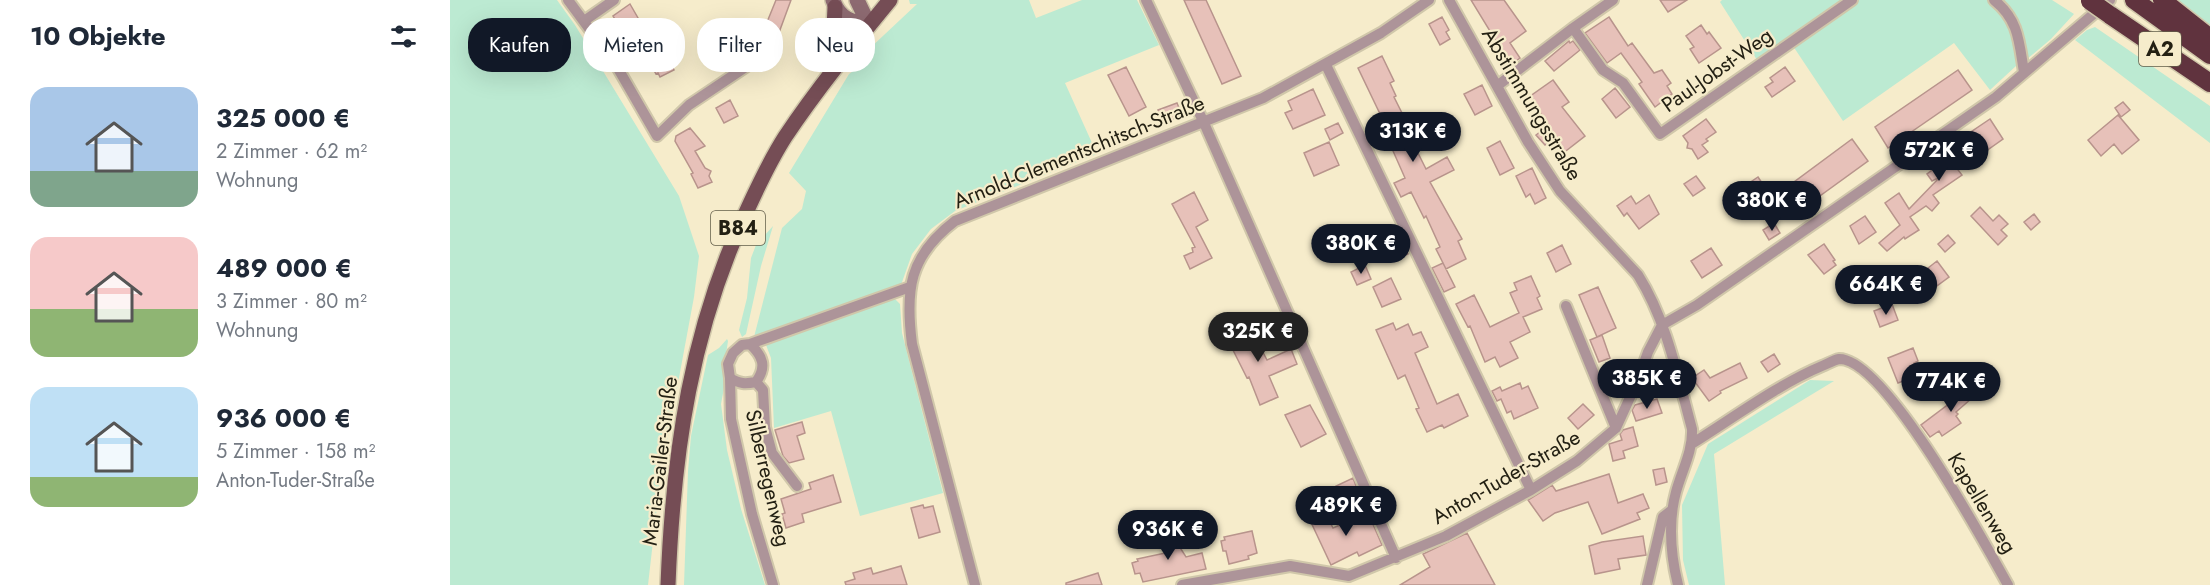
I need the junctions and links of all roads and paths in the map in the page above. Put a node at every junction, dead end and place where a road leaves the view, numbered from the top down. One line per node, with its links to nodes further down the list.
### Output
1 (568, 0): 21 (street)
2 (614, 0): 16 (street)
3 (856, 0): 19 (main road)
4 (890, 0): 20 (main road, Maria-Gailer-Straße / B84)
5 (1146, 0): 32 (street)
6 (1430, 0): 25 (street, Arnold-Clementschitsch-Straße)
7 (1449, 0): 31 (street, Abstimmungsstraße)
8 (1613, 0): 22 (street)
9 (1852, 0): 22 (street, Paul-Jobst-Weg)
10 (1994, 0): 29 (street)
11 (2134, 0): 24 (highway, A2)
12 (2162, 0): 23 (highway)
13 (2089, 1): 15 (highway, A2, bridge)
14 (834, 3): 17 (main road); 18 (main road)
15 (2110, 8): 29 (street); 30 (highway, A2)
16 (588, 18)
17 (834, 18)
18 (846, 18)
19 (865, 18)
20 (875, 18)
21 (583, 20)
22 (1573, 28): 31 (street)
23 (2210, 38)
24 (2210, 55)
25 (1326, 65): 32 (street, Arnold-Clementschitsch-Straße); 42 (street)
26 (620, 72): 27 (street)
27 (737, 72)
28 (831, 72): 46 (main road, Maria-Gailer-Straße / B84)
29 (2024, 72): 35 (street)
30 (2210, 83)
31 (1497, 86): 35 (street, Abstimmungsstraße)
32 (1204, 123): 33 (street, Arnold-Clementschitsch-Straße); 44 (street)
33 (910, 287): 36 (street, Silberregenweg); 48 (street, Arnold-Clementschitsch-Straße)
34 (1566, 306): 39 (street)
35 (1662, 325): 39 (street, Anton-Tuder-Straße); 40 (street, Abstimmungsstraße)
36 (750, 344): 37 (street, Silberregenweg); 38 (street, Silberregenweg)
37 (730, 378): 38 (street, Silberregenweg); 47 (street, Silberregenweg)
38 (756, 382): 41 (street, Silberregenweg)
39 (1616, 428): 42 (street, Anton-Tuder-Straße)
40 (1693, 443): 43 (street, Abstimmungsstraße); 52 (street, Kapellenweg)
41 (797, 486)
42 (1531, 490): 44 (street, Anton-Tuder-Straße)
43 (1672, 510): 50 (street); 51 (street, Abstimmungsstraße)
44 (1396, 558): 45 (street, Anton-Tuder-Straße)
45 (1353, 581): 49 (street, Anton-Tuder-Straße)
46 (668, 585)
47 (773, 585)
48 (975, 585)
49 (1182, 585)
50 (1647, 585)
51 (1678, 585)
52 (2008, 585)

